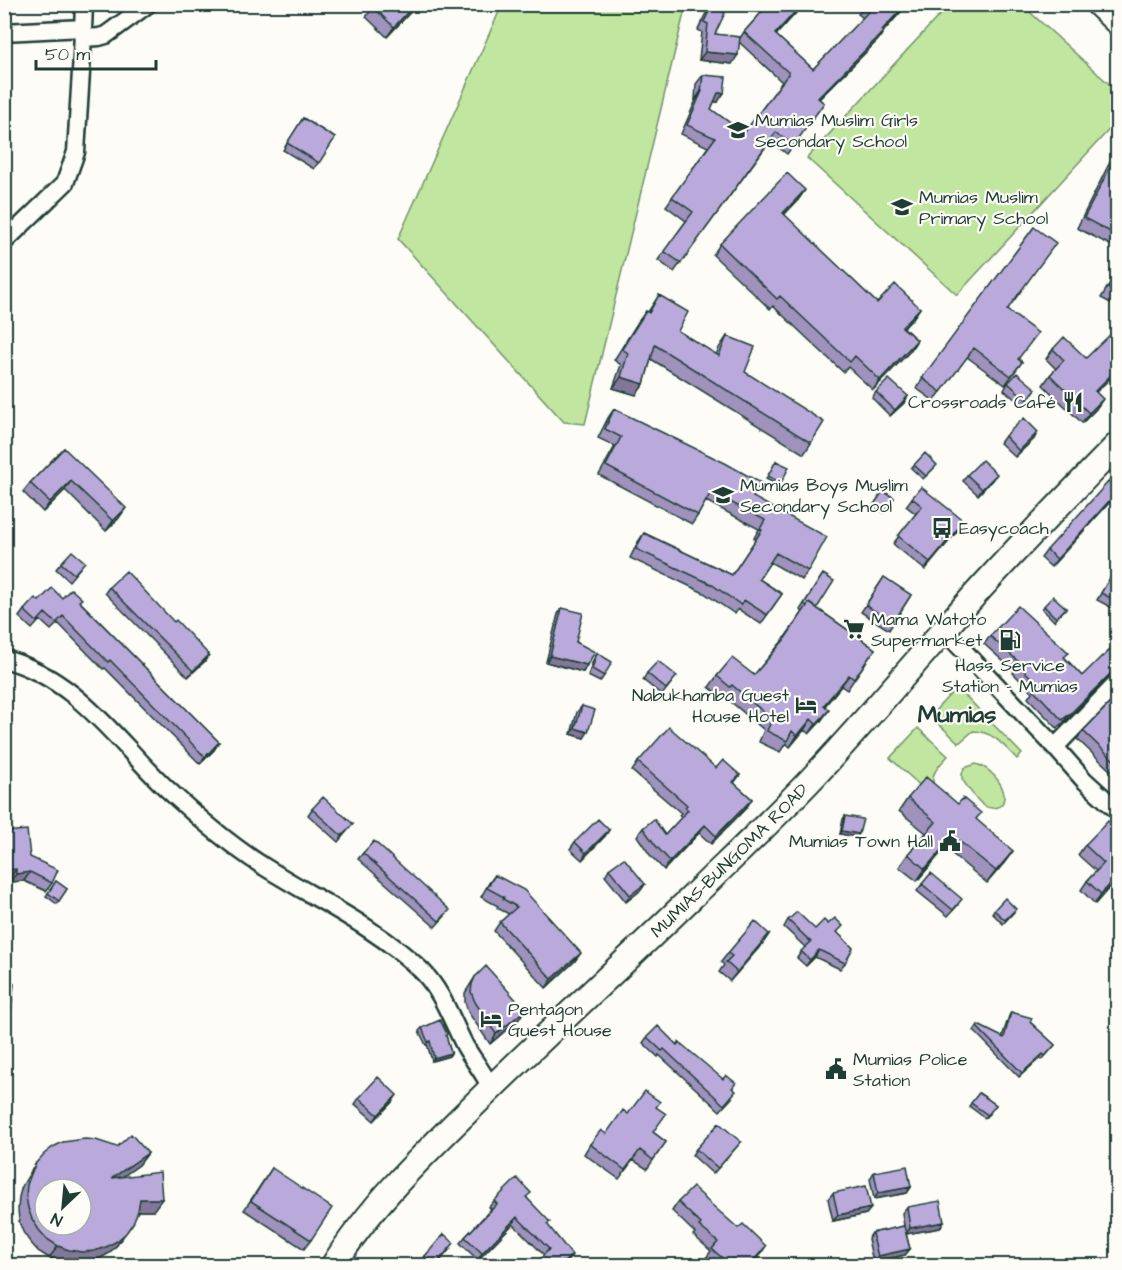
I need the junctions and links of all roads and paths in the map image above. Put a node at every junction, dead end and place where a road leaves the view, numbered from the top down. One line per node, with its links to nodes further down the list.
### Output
1 (84, 4): 6 (street)
2 (148, 4): 6 (street)
3 (1098, 4): 4 (street)
4 (1118, 23)
5 (4, 32): 6 (street)
6 (83, 33): 7 (street)
7 (6, 238)
8 (1118, 444): 9 (street, MUMIAS-BUNGOMA ROAD)
9 (944, 630): 12 (street); 14 (street, MUMIAS-BUNGOMA ROAD)
10 (4, 659): 14 (street)
11 (1118, 682): 12 (street)
12 (1054, 747): 13 (street)
13 (1118, 811)
14 (491, 1088): 15 (street, MUMIAS-BUNGOMA ROAD)
15 (340, 1263)

